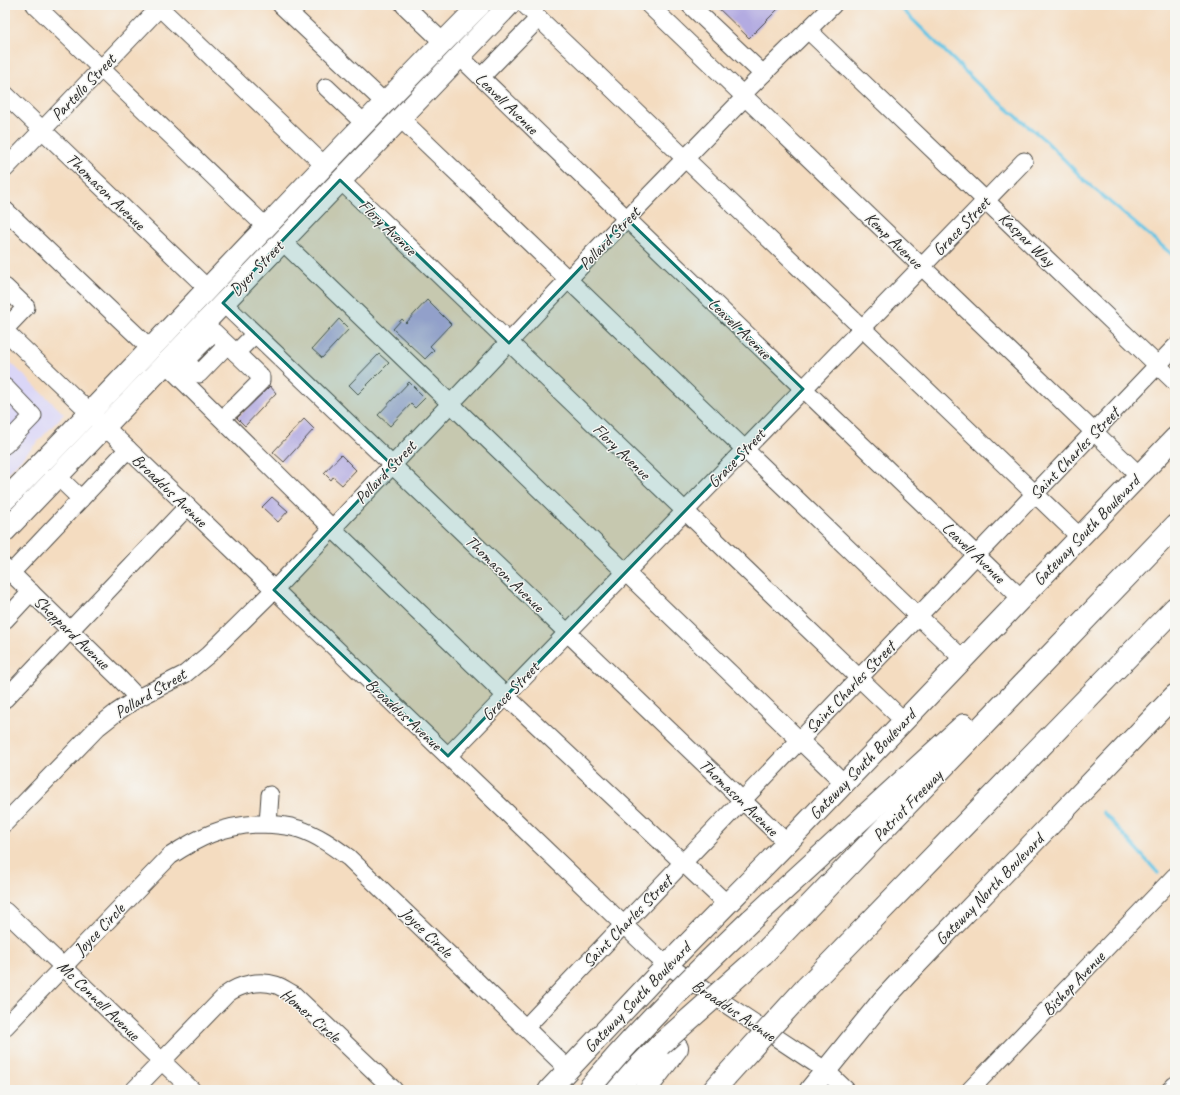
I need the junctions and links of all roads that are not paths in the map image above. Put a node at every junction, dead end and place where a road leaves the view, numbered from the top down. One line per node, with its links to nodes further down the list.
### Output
1 (35, 5): 15 (street)
2 (281, 5): 21 (street)
3 (404, 5): 13 (street)
4 (480, 5): 13 (main road, Dyer Street)
5 (509, 5): 14 (main road, Dyer Street)
6 (525, 5): 11 (street)
7 (690, 5): 16 (street)
8 (833, 5): 12 (street, Pollard Street)
9 (159, 6): 15 (street, Partello Street); 27 (street)
10 (651, 6): 20 (street, Kemp Avenue)
11 (539, 18): 17 (street); 25 (street)
12 (808, 30): 16 (street, Pollard Street); 30 (street, Kaspar Way)
13 (443, 42): 21 (main road, Dyer Street)
14 (459, 56): 17 (street, Leavell Avenue); 22 (main road, Dyer Street)
15 (101, 68): 24 (street, Partello Street); 33 (street)
16 (763, 74): 20 (street, Pollard Street)
17 (481, 77): 32 (street, Leavell Avenue)
18 (326, 87): 23 (street)
19 (5, 94): 24 (street, Thomason Avenue)
20 (743, 96): 25 (street, Pollard Street); 35 (street, Kemp Avenue)
21 (386, 100): 23 (main road, Dyer Street); 29 (main road)
22 (400, 118): 29 (main road, Dyer Street); 36 (street)
23 (364, 123): 27 (main road, Dyer Street)
24 (42, 130): 28 (street, Partello Street); 38 (street, Thomason Avenue)
25 (686, 158): 32 (street, Pollard Street); 40 (street)
26 (1024, 161): 30 (street, Grace Street)
27 (324, 165): 33 (main road, Dyer Street); 34 (main road)
28 (5, 169)
29 (340, 180): 34 (main road, Dyer Street); 44 (street, Flory Avenue)
30 (986, 200): 35 (street, Grace Street); 49 (street, Kaspar Way)
31 (5, 210): 46 (street)
32 (627, 219): 36 (street, Pollard Street); 53 (street, Leavell Avenue)
33 (266, 227): 38 (main road, Dyer Street)
34 (286, 236): 39 (main road, Dyer Street); 54 (street)
35 (921, 266): 40 (street, Grace Street); 57 (street, Kemp Avenue)
36 (568, 280): 44 (street, Pollard Street); 61 (street)
37 (5, 287): 41 (street)
38 (207, 288): 46 (main road, Dyer Street)
39 (223, 303): 42 (street, Thomason Avenue); 43 (main road, Dyer Street)
40 (862, 328): 53 (street, Grace Street); 65 (street)
41 (5, 330): 56 (street, Broaddus Avenue)
42 (255, 334): 47 (street); 62 (street, Thomason Avenue)
43 (201, 336): 47 (street); 48 (main road, Dyer Street)
44 (509, 343): 54 (street, Pollard Street); 69 (street, Flory Avenue)
45 (1175, 347): 49 (street, Saint Charles Street)
46 (150, 349): 56 (main road, Dyer Street)
47 (231, 349): 51 (street); 55 (street)
48 (175, 359): 51 (street); 56 (main road, Dyer Street)
49 (1157, 366): 50 (street, Kaspar Way); 57 (street, Saint Charles Street)
50 (1175, 382)
51 (198, 383): 55 (street)
52 (5, 387): 59 (street)
53 (803, 389): 61 (street, Grace Street); 74 (street, Leavell Avenue)
54 (450, 404): 62 (street, Pollard Street); 76 (street)
55 (226, 415): 71 (street)
56 (97, 420): 60 (street, Broaddus Avenue); 64 (main road, Dyer Street); 67 (main road, Dyer Street)
57 (1094, 432): 63 (street, Kemp Avenue); 65 (street, Saint Charles Street)
58 (1175, 438): 63 (main road, Gateway South Boulevard)
59 (5, 445)
60 (128, 449): 66 (street); 68 (street, Broaddus Avenue)
61 (744, 450): 69 (street, Grace Street); 82 (street)
62 (392, 465): 71 (street, Pollard Street); 85 (street, Thomason Avenue)
63 (1139, 475): 73 (main road, Gateway South Boulevard)
64 (57, 476): 66 (street); 72 (main road, Dyer Street)
65 (1035, 493): 73 (street); 74 (street, Saint Charles Street)
66 (81, 499): 75 (street)
67 (5, 500)
68 (187, 507): 78 (street, Broaddus Avenue); 84 (street)
69 (685, 511): 76 (street, Grace Street); 87 (street, Flory Avenue)
70 (1175, 526): 77 (highway, Patriot Freeway)
71 (332, 528): 78 (street, Pollard Street); 89 (street)
72 (5, 531)
73 (1080, 537): 80 (main road, Gateway South Boulevard)
74 (976, 555): 80 (street, Leavell Avenue); 82 (street, Saint Charles Street)
75 (8, 570): 79 (street, Sheppard Avenue)
76 (625, 572): 85 (street, Grace Street); 93 (street)
77 (1130, 573): 110 (highway, Patriot Freeway, bridge); 120 (highway, bridge)
78 (274, 590): 90 (street, Pollard Street); 94 (street, Broaddus Avenue)
79 (31, 592): 83 (street); 84 (street, Sheppard Avenue)
80 (1022, 598): 86 (main road, Gateway South Boulevard)
81 (1175, 608): 114 (highway, bridge)
82 (918, 616): 86 (street); 87 (street, Saint Charles Street)
83 (5, 620)
84 (70, 630): 90 (street, Sheppard Avenue); 91 (street)
85 (567, 632): 89 (street, Grace Street); 97 (street, Thomason Avenue)
86 (963, 659): 92 (main road, Gateway South Boulevard)
87 (859, 678): 92 (street, Flory Avenue); 93 (street, Saint Charles Street)
88 (1175, 695): 113 (main road, Gateway North Boulevard)
89 (506, 696): 94 (street, Grace Street); 101 (street)
90 (138, 698): 98 (street, Pollard Street)
91 (5, 699)
92 (904, 721): 95 (main road, Gateway South Boulevard)
93 (800, 740): 95 (street); 97 (street, Saint Charles Street)
94 (448, 756): 105 (street, Broaddus Avenue)
95 (844, 783): 100 (main road, Gateway South Boulevard)
96 (270, 795): 99 (street)
97 (742, 800): 100 (street, Thomason Avenue); 101 (street, Saint Charles Street)
98 (5, 823)
99 (268, 824): 107 (street, Joyce Circle); 109 (street, Joyce Circle)
100 (787, 843): 103 (main road, Gateway South Boulevard)
101 (683, 862): 103 (street); 105 (street, Saint Charles Street)
102 (1175, 876): 125 (street, Bishop Avenue)
103 (727, 904): 106 (main road, Gateway South Boulevard)
104 (5, 911): 107 (street, Mc Connell Avenue)
105 (623, 924): 106 (street, Broaddus Avenue); 109 (street, Saint Charles Street)
106 (667, 965): 112 (main road, Gateway South Boulevard); 113 (street, Broaddus Avenue)
107 (63, 966): 108 (street, Joyce Circle); 111 (street, Mc Connell Avenue)
108 (5, 1027)
109 (526, 1027): 112 (street, Joyce Circle)
110 (668, 1047): 121 (highway); 122 (highway)
111 (162, 1061): 116 (street, Homer Circle); 117 (street, Mc Connell Avenue); 118 (street, Homer Circle)
112 (568, 1069): 119 (main road, Gateway South Boulevard)
113 (825, 1070): 123 (main road, Gateway North Boulevard); 124 (street, Broaddus Avenue)
114 (720, 1083)
115 (1175, 1085): 126 (street)
116 (134, 1090)
117 (192, 1090)
118 (394, 1090)
119 (549, 1090)
120 (588, 1090)
121 (615, 1090)
122 (645, 1090)
123 (810, 1090)
124 (846, 1090)
125 (970, 1090)
126 (1170, 1090)

